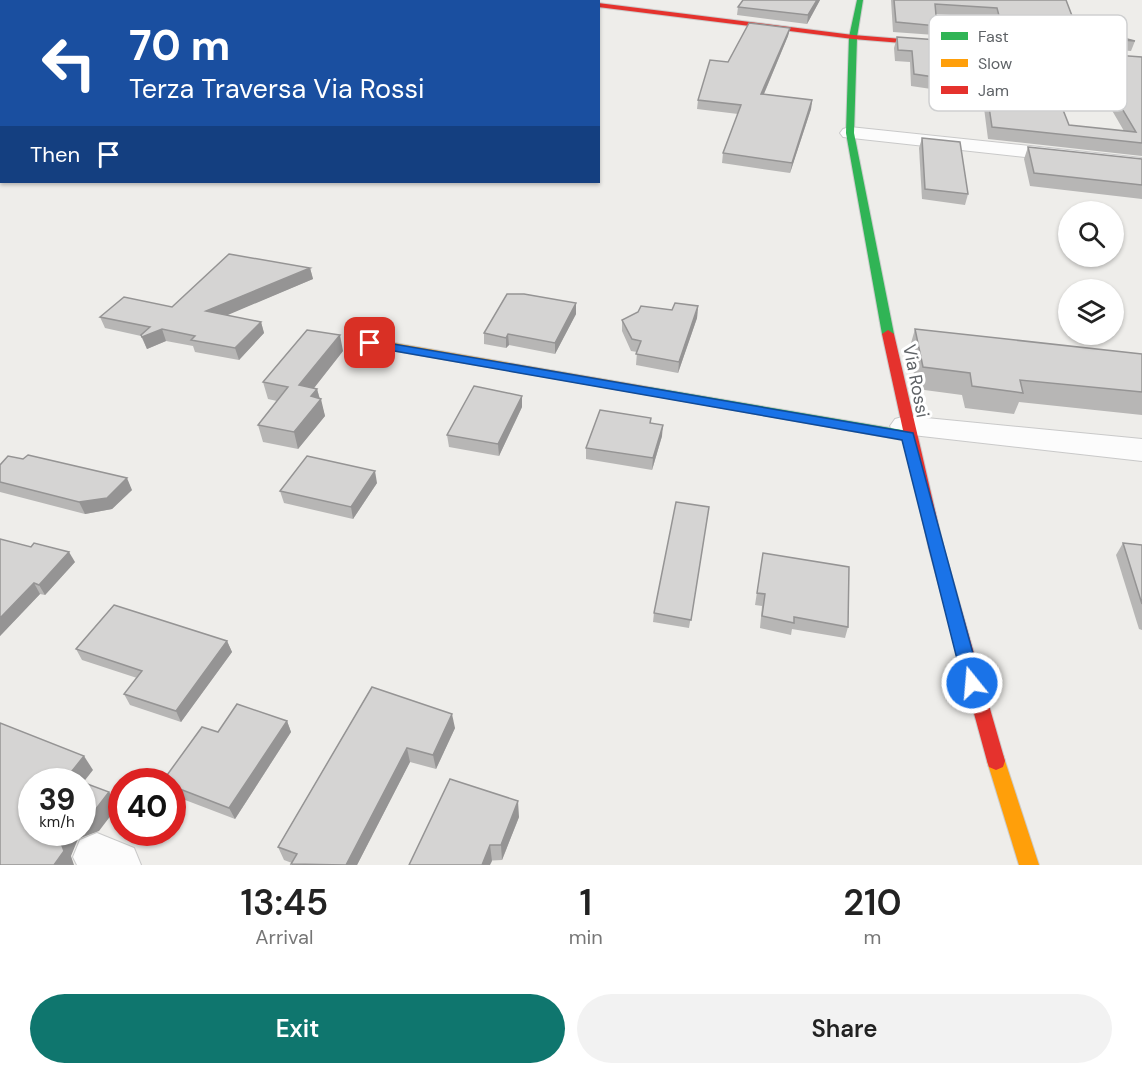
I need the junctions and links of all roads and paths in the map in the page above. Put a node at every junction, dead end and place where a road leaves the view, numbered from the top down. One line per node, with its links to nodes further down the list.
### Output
1 (860, 0): 3 (street, Via Rossi)
2 (600, 5): 3 (street)
3 (853, 37): 4 (street); 7 (street, Via Rossi)
4 (929, 43)
5 (1127, 59): 6 (street)
6 (1142, 60)
7 (850, 133): 8 (street); 10 (street, Via Rossi)
8 (1142, 164)
9 (370, 343): 10 (street)
10 (907, 431): 11 (street); 12 (street, Via Rossi)
11 (1142, 450)
12 (1029, 865)

